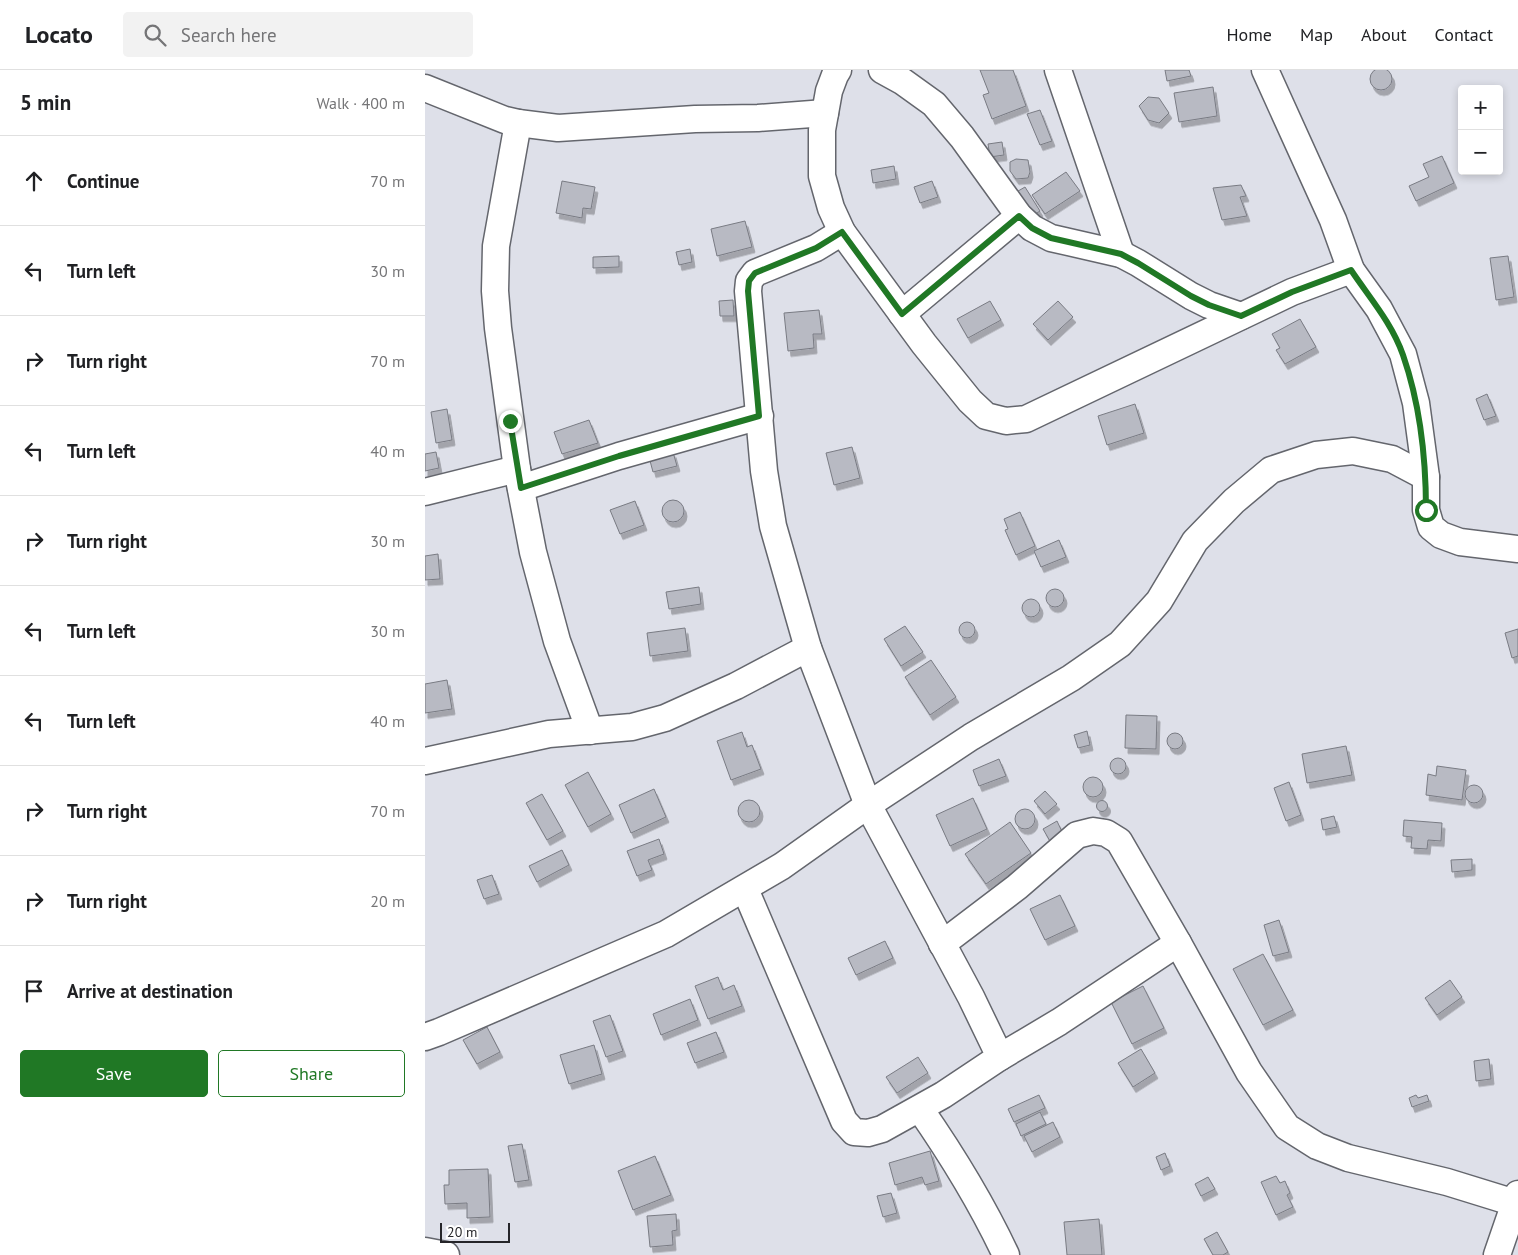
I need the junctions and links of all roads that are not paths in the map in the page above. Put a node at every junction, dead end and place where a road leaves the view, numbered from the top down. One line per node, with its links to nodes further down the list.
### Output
1 (838, 70): 6 (street)
2 (881, 70): 8 (street)
3 (1058, 70): 10 (street)
4 (1265, 70): 11 (street)
5 (425, 88): 7 (street)
6 (825, 113): 7 (street); 9 (street)
7 (518, 123): 16 (street)
8 (1019, 216): 10 (street); 12 (street)
9 (842, 232): 12 (street); 14 (street)
10 (1121, 254): 13 (street)
11 (1351, 270): 13 (street); 15 (street)
12 (902, 314): 13 (street)
13 (1241, 316)
14 (759, 416): 16 (street); 19 (street)
15 (1426, 477): 18 (street); 22 (street)
16 (519, 479): 17 (street); 20 (street)
17 (425, 492)
18 (1518, 549)
19 (808, 648): 20 (street); 22 (street)
20 (590, 731): 21 (street)
21 (425, 761)
22 (868, 805): 23 (street); 25 (street)
23 (745, 889): 26 (street); 28 (street)
24 (1178, 943): 25 (street); 27 (street); 29 (street)
25 (942, 944): 27 (street)
26 (425, 1037)
27 (1000, 1057): 28 (street)
28 (920, 1109): 32 (street)
29 (1517, 1198): 33 (street)
30 (425, 1251): 31 (street)
31 (445, 1255)
32 (1006, 1255)
33 (1497, 1255)

